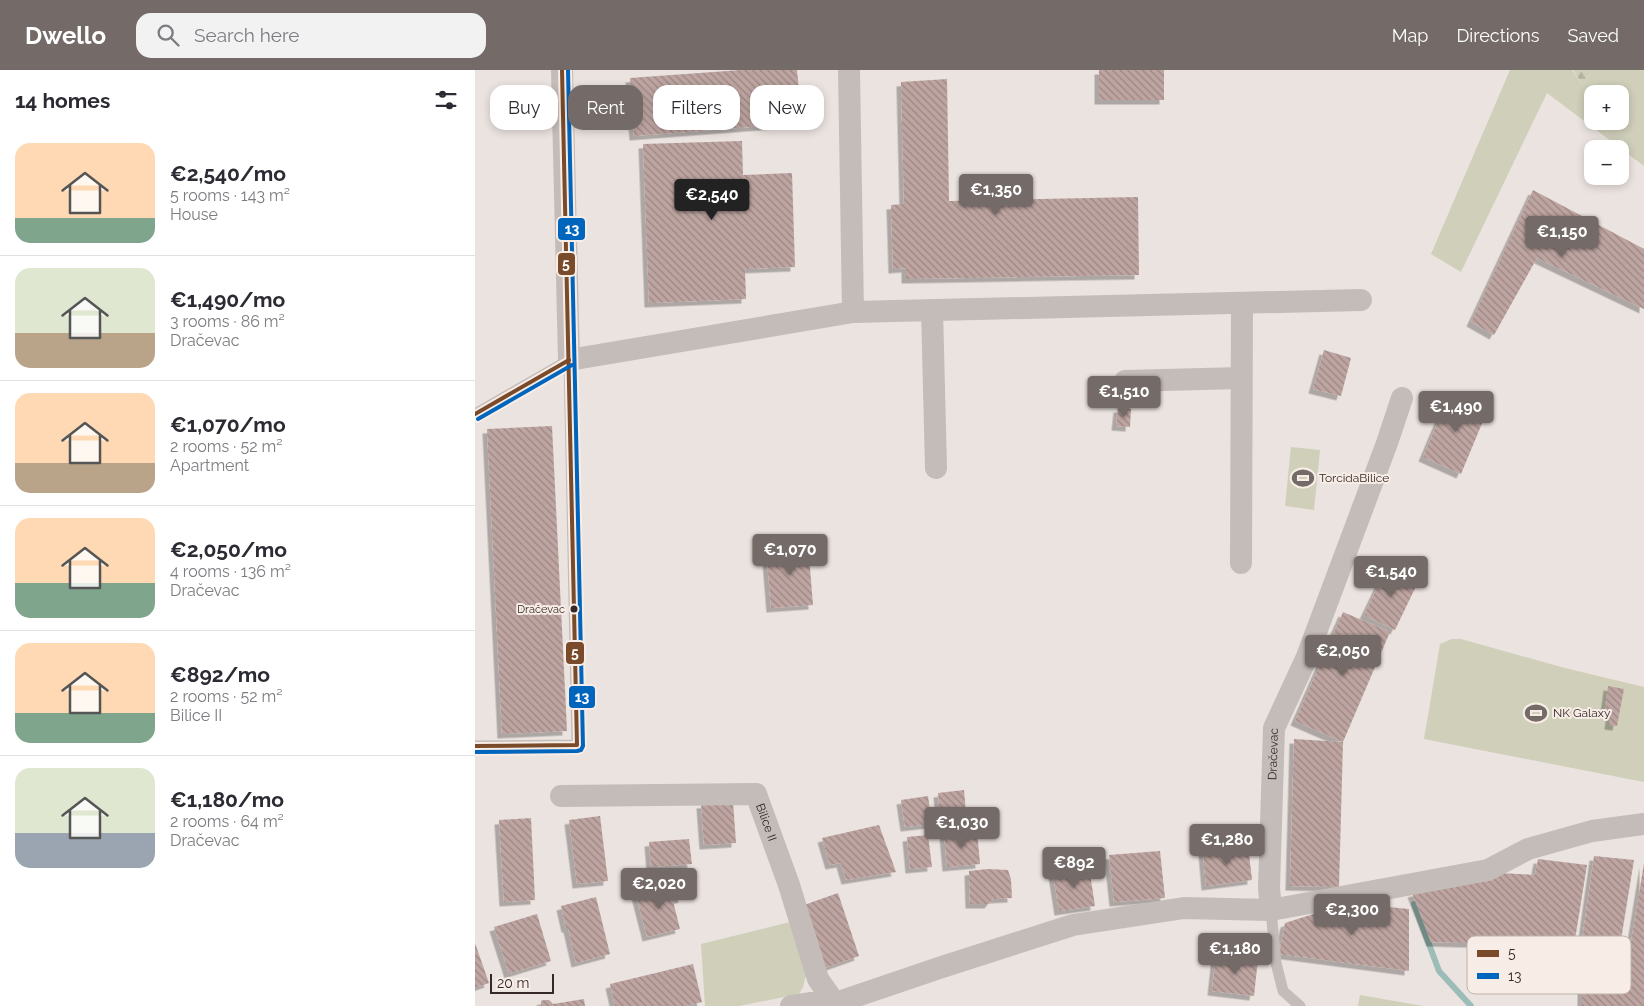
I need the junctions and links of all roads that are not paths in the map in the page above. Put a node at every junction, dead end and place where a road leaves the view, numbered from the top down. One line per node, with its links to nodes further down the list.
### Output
1 (562, 70): 7 (street)
2 (849, 70): 6 (street)
3 (1361, 300): 4 (street)
4 (1242, 303): 5 (street); 8 (street)
5 (932, 310): 6 (street); 12 (street)
6 (853, 312): 7 (street)
7 (569, 360): 11 (lane); 14 (lane)
8 (1241, 378): 9 (street); 13 (street)
9 (1125, 381)
10 (1402, 398): 17 (street, Dračevac)
11 (475, 414)
12 (936, 468)
13 (1241, 563)
14 (475, 746)
15 (561, 796): 18 (street, Bilice II)
16 (1644, 824): 17 (street)
17 (1271, 910): 18 (street); 20 (lane, Dračevac)
18 (837, 1004): 19 (street)
19 (791, 1006)
20 (1300, 1006)

